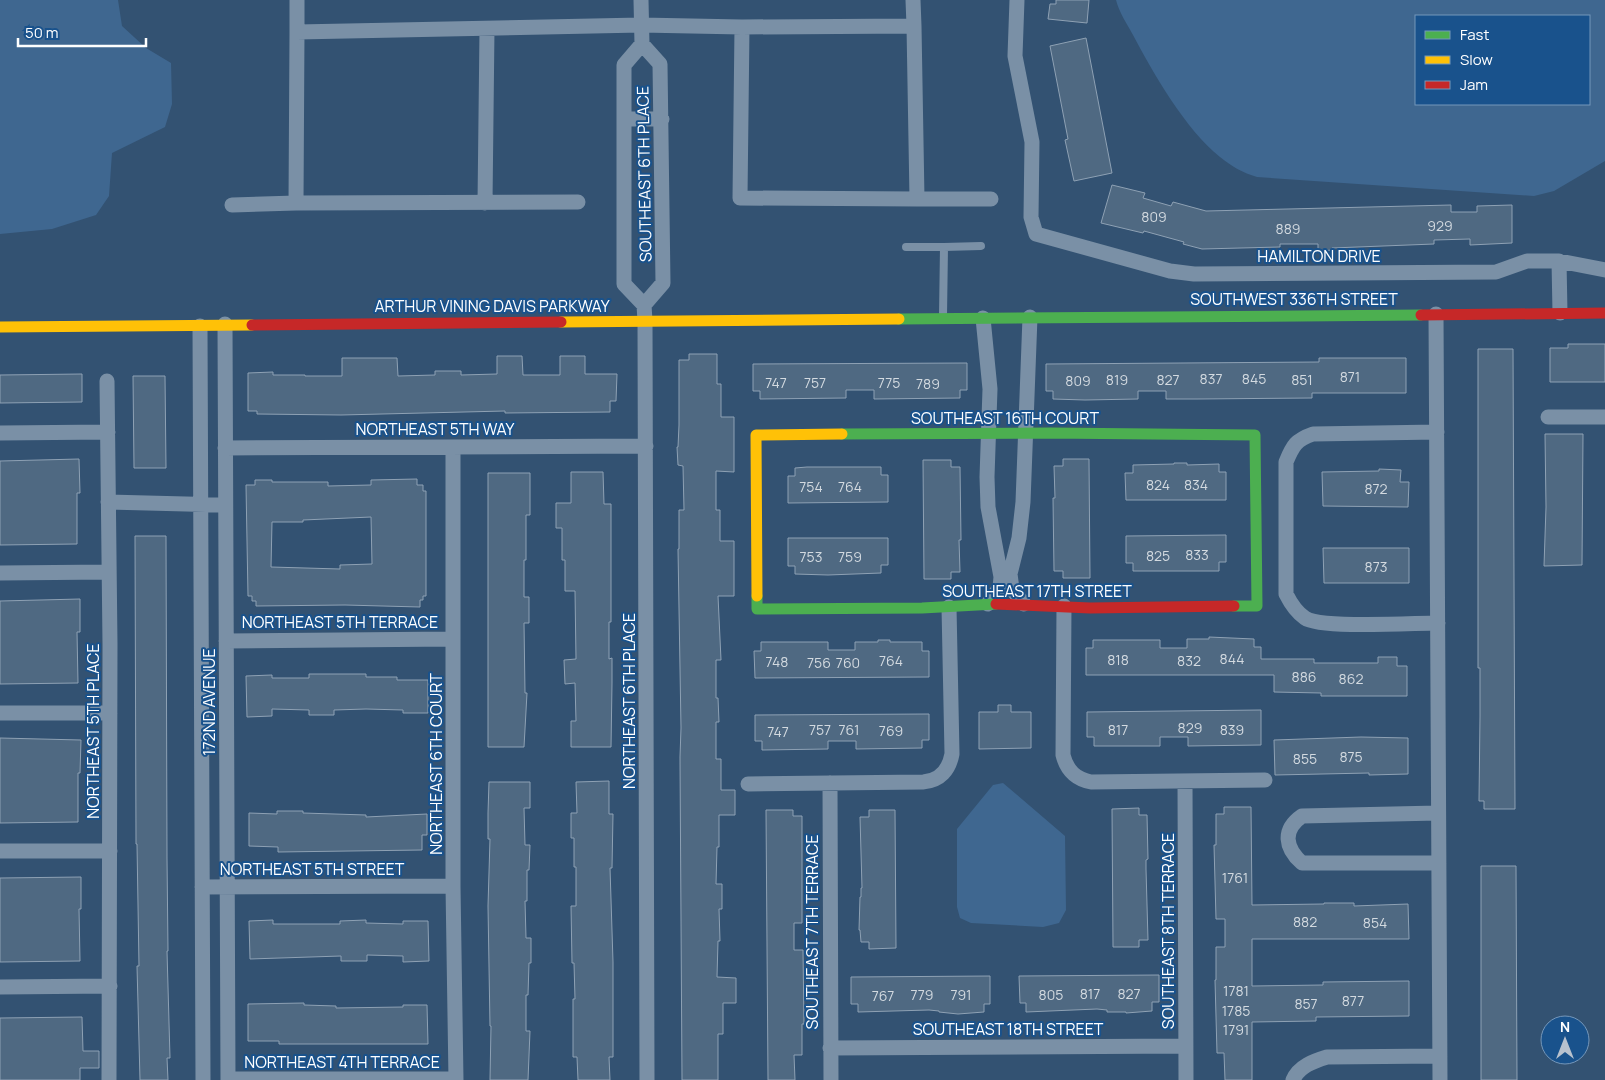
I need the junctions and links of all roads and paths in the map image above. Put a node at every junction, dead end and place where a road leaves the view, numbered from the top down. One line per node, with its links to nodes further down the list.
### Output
1 (297, 0): 9 (street)
2 (641, 0): 5 (street)
3 (913, 0): 6 (street)
4 (1017, 0): 22 (street, HAMILTON DRIVE)
5 (641, 26): 7 (street); 8 (street); 10 (street)
6 (914, 26): 7 (street); 13 (street)
7 (742, 27): 13 (street)
8 (487, 29): 9 (street); 17 (street)
9 (297, 32): 16 (street)
10 (642, 44): 11 (street, SOUTHEAST 6TH PLACE); 12 (street, SOUTHEAST 6TH PLACE)
11 (624, 119): 12 (street); 24 (street, SOUTHEAST 6TH PLACE)
12 (662, 119): 24 (street, SOUTHEAST 6TH PLACE)
13 (917, 199): 14 (street)
14 (991, 199)
15 (578, 202): 17 (street)
16 (296, 203): 17 (street); 18 (street)
17 (485, 203)
18 (232, 205)
19 (944, 246): 20 (lane); 21 (lane); 29 (lane)
20 (981, 246)
21 (906, 247)
22 (1559, 261): 23 (street, HAMILTON DRIVE); 25 (street)
23 (1605, 270)
24 (644, 305): 31 (street)
25 (1560, 313): 26 (street, SOUTHWEST 336TH STREET); 27 (street, SOUTHWEST 336TH STREET)
26 (1605, 313)
27 (1436, 314): 28 (street, SOUTHWEST 336TH STREET); 39 (street)
28 (1030, 317): 30 (street, SOUTHWEST 336TH STREET); 41 (street)
29 (943, 318): 30 (street, ARTHUR VINING DAVIS PARKWAY); 31 (street, ARTHUR VINING DAVIS PARKWAY)
30 (984, 318): 42 (street)
31 (646, 321): 32 (street, ARTHUR VINING DAVIS PARKWAY); 43 (street, NORTHEAST 6TH PLACE)
32 (225, 324): 33 (street, ARTHUR VINING DAVIS PARKWAY); 45 (street, 172ND AVENUE)
33 (200, 326): 34 (street, ARTHUR VINING DAVIS PARKWAY); 47 (street, 172ND AVENUE)
34 (0, 327)
35 (107, 381): 38 (street, NORTHEAST 5TH PLACE)
36 (1548, 417): 37 (street)
37 (1605, 417)
38 (108, 432): 40 (street); 46 (street, NORTHEAST 5TH PLACE)
39 (1437, 432): 59 (street); 59 (street)
40 (0, 433)
41 (1025, 433): 42 (street, SOUTHEAST 16TH COURT); 50 (street); 56 (street, SOUTHEAST 16TH COURT)
42 (989, 434): 49 (street); 58 (street, SOUTHEAST 16TH COURT)
43 (646, 446): 44 (street, NORTHEAST 5TH WAY); 84 (street, NORTHEAST 6TH PLACE)
44 (454, 447): 45 (street, NORTHEAST 5TH WAY); 60 (street, NORTHEAST 6TH COURT)
45 (225, 448): 48 (street, 172ND AVENUE)
46 (108, 502): 47 (street); 51 (street, NORTHEAST 5TH PLACE)
47 (201, 503): 48 (street); 73 (street, 172ND AVENUE)
48 (225, 505): 61 (street, 172ND AVENUE)
49 (991, 525): 50 (street); 53 (street)
50 (1020, 528): 54 (street)
51 (108, 572): 52 (street); 63 (street, NORTHEAST 5TH PLACE)
52 (0, 573)
53 (988, 604): 54 (street, SOUTHEAST 17TH STREET); 57 (street, SOUTHEAST 17TH STREET)
54 (1024, 604): 55 (street, SOUTHEAST 17TH STREET)
55 (1064, 606): 56 (street, SOUTHEAST 17TH STREET); 65 (street)
56 (1257, 606)
57 (948, 607): 58 (street, SOUTHEAST 17TH STREET); 66 (street)
58 (757, 609)
59 (1438, 623): 68 (street)
60 (453, 639): 61 (street, NORTHEAST 5TH TERRACE); 72 (street, NORTHEAST 6TH COURT)
61 (226, 641): 74 (street, 172ND AVENUE)
62 (0, 713): 63 (street)
63 (110, 713): 70 (street, NORTHEAST 5TH PLACE)
64 (1265, 780): 65 (street)
65 (1185, 781): 77 (street, SOUTHEAST 8TH TERRACE)
66 (830, 783): 67 (street); 78 (street, SOUTHEAST 7TH TERRACE)
67 (748, 784)
68 (1438, 813): 71 (street); 71 (street)
69 (0, 851): 70 (street)
70 (110, 851): 75 (street, NORTHEAST 5TH PLACE)
71 (1439, 863): 79 (street)
72 (454, 886): 74 (street, NORTHEAST 5TH STREET); 83 (street, NORTHEAST 6TH COURT)
73 (202, 887): 74 (street, NORTHEAST 5TH STREET); 81 (street, 172ND AVENUE)
74 (227, 887): 82 (street, 172ND AVENUE)
75 (110, 986): 76 (street); 80 (street, NORTHEAST 5TH PLACE)
76 (0, 987)
77 (1186, 1046): 78 (street, SOUTHEAST 18TH STREET); 86 (street, SOUTHEAST 8TH TERRACE)
78 (830, 1048): 85 (street, SOUTHEAST 7TH TERRACE)
79 (1440, 1056): 87 (street); 88 (street)
80 (109, 1080)
81 (202, 1080)
82 (228, 1080): 83 (street, NORTHEAST 4TH TERRACE)
83 (456, 1080)
84 (647, 1080)
85 (831, 1080)
86 (1186, 1080)
87 (1293, 1080)
88 (1440, 1080)

